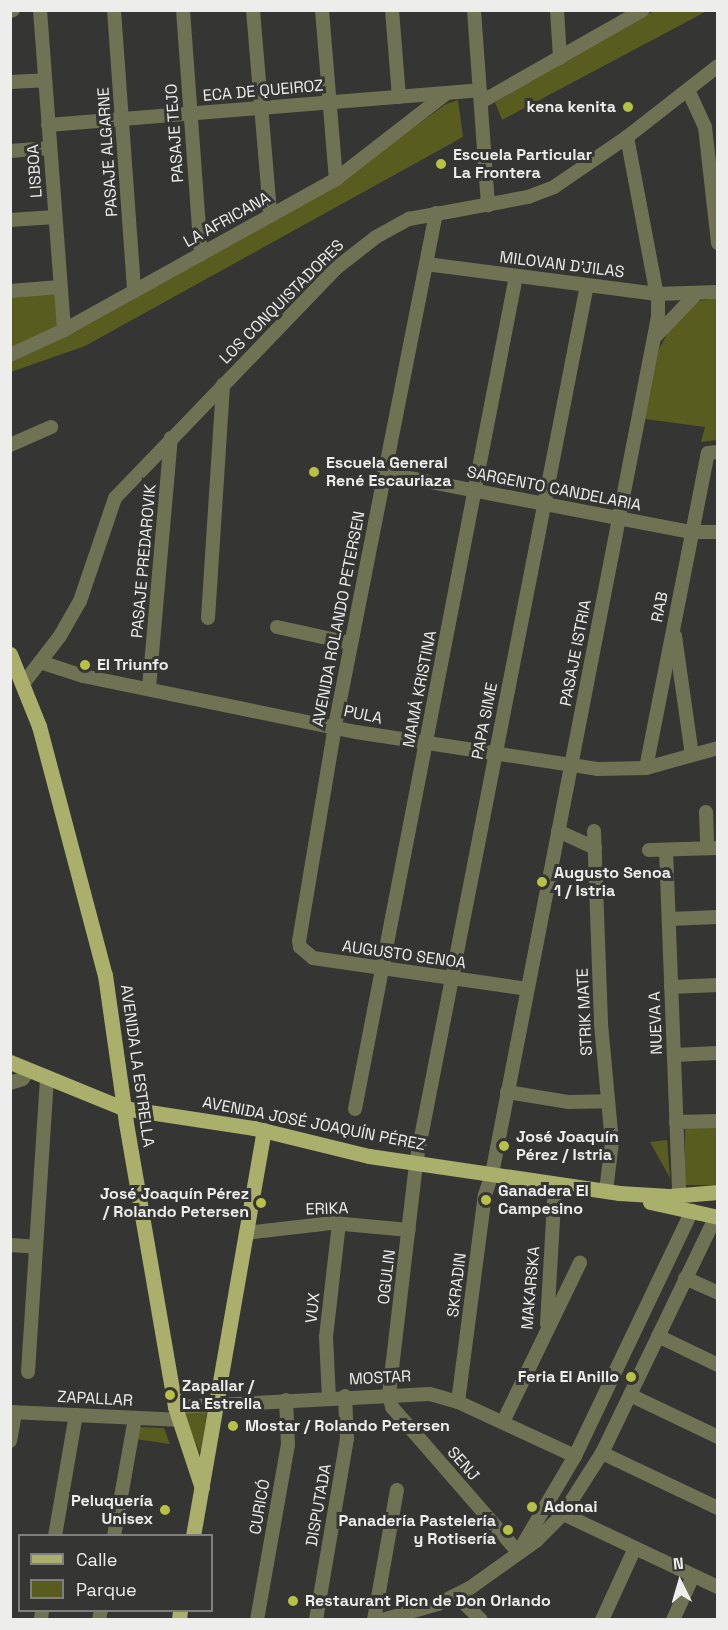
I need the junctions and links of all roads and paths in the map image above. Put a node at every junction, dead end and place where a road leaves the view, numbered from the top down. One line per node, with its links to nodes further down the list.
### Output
1 (40, 10): 13 (street, LISBOA)
2 (114, 10): 22 (street, PASAJE ALGARNE)
3 (183, 10): 21 (street, PASAJE TEJO)
4 (253, 10): 20 (street)
5 (322, 10): 19 (street)
6 (392, 10): 18 (street)
7 (474, 10): 17 (street)
8 (557, 10): 11 (street)
9 (643, 10): 10 (street)
10 (625, 15): 11 (street)
11 (560, 58): 17 (street)
12 (717, 66): 15 (street, LOS CONQUISTADORES)
13 (45, 80): 14 (street); 23 (street, LISBOA)
14 (10, 82)
15 (688, 90): 24 (street, LOS CONQUISTADORES); 33 (street)
16 (447, 93): 17 (street, ECA DE QUEIROZ); 18 (street, ECA DE QUEIROZ); 27 (street, LA AFRICANA)
17 (480, 96): 28 (street)
18 (399, 97): 19 (street, ECA DE QUEIROZ)
19 (330, 102): 20 (street, ECA DE QUEIROZ); 27 (street)
20 (261, 108): 21 (street, ECA DE QUEIROZ); 30 (street)
21 (190, 113): 22 (street, ECA DE QUEIROZ); 34 (street, PASAJE TEJO)
22 (122, 119): 23 (street, ECA DE QUEIROZ); 40 (street, PASAJE ALGARNE)
23 (48, 125): 25 (street, LISBOA)
24 (627, 137): 28 (street, LOS CONQUISTADORES); 42 (street, PASAJE ISTRIA)
25 (50, 148): 26 (street); 31 (street, LISBOA)
26 (10, 151)
27 (336, 179): 30 (street, LA AFRICANA)
28 (488, 205): 29 (street, LOS CONQUISTADORES)
29 (436, 213): 35 (street, AVENIDA ROLANDO PETERSEN); 47 (street, LOS CONQUISTADORES)
30 (270, 214): 34 (street, LA AFRICANA)
31 (55, 217): 32 (street); 38 (street, LISBOA)
32 (10, 220)
33 (717, 243)
34 (201, 254): 40 (street, LA AFRICANA)
35 (426, 264): 36 (street, MILOVAN D'JILAS); 52 (street, AVENIDA ROLANDO PETERSEN)
36 (516, 276): 37 (street, MILOVAN D'JILAS); 53 (street, MAMÁ KRISTINA)
37 (587, 285): 42 (street, MILOVAN D'JILAS); 54 (street, PAPA SIME)
38 (60, 287): 39 (street); 44 (street, LISBOA)
39 (10, 291)
40 (134, 291): 44 (street, LA AFRICANA)
41 (717, 292): 43 (street, MILOVAN D'JILAS)
42 (657, 294): 43 (street, MILOVAN D'JILAS); 45 (street, PASAJE ISTRIA)
43 (695, 295): 45 (street)
44 (64, 330): 46 (street, LA AFRICANA)
45 (654, 339): 55 (street, PASAJE ISTRIA)
46 (10, 355)
47 (223, 384): 49 (street, LOS CONQUISTADORES); 58 (street)
48 (51, 427): 50 (street)
49 (171, 438): 63 (street, LOS CONQUISTADORES); 65 (street, PASAJE PREDAROVIK)
50 (10, 445)
51 (712, 453): 56 (street, RAB)
52 (384, 473): 53 (street, SARGENTO CANDELARIA); 61 (street, AVENIDA ROLANDO PETERSEN)
53 (475, 490): 54 (street, SARGENTO CANDELARIA); 67 (street, MAMÁ KRISTINA)
54 (544, 504): 55 (street, SARGENTO CANDELARIA); 69 (street, PAPA SIME)
55 (619, 518): 56 (street, SARGENTO CANDELARIA); 71 (street, PASAJE ISTRIA)
56 (691, 532): 57 (street, SARGENTO CANDELARIA); 59 (street, RAB)
57 (717, 532)
58 (208, 618)
59 (673, 625): 70 (street); 72 (street, RAB)
60 (277, 627): 61 (street)
61 (350, 643): 66 (street, AVENIDA ROLANDO PETERSEN)
62 (12, 662): 64 (main road, AVENIDA LA ESTRELLA)
63 (40, 662): 64 (street, LOS CONQUISTADORES); 65 (street, PULA)
64 (23, 684): 96 (main road, AVENIDA LA ESTRELLA)
65 (149, 688): 66 (street, PULA)
66 (335, 726): 67 (street, PULA); 82 (street, AVENIDA ROLANDO PETERSEN)
67 (426, 742): 69 (street, PULA); 83 (street, MAMÁ KRISTINA)
68 (717, 748): 70 (street, PULA)
69 (496, 753): 71 (street, PULA); 84 (street, PAPA SIME)
70 (692, 755): 72 (street, PULA)
71 (571, 764): 72 (street, PULA); 74 (street, PASAJE ISTRIA)
72 (646, 768)
73 (706, 812): 77 (street)
74 (558, 831): 76 (street); 87 (street, PASAJE ISTRIA)
75 (594, 831): 76 (street, STRIK MATE)
76 (595, 848): 95 (street, STRIK MATE)
77 (712, 848): 79 (street)
78 (649, 850): 79 (street)
79 (666, 850): 81 (street, NUEVA A)
80 (717, 917): 81 (street)
81 (669, 919): 86 (street, NUEVA A)
82 (300, 927): 83 (street, AUGUSTO SENOA)
83 (382, 968): 84 (street, AUGUSTO SENOA); 97 (street, MAMÁ KRISTINA)
84 (452, 978): 87 (street, AUGUSTO SENOA); 101 (street, PAPA SIME)
85 (717, 985): 86 (street)
86 (671, 987): 89 (street, NUEVA A)
87 (527, 989): 94 (street, PASAJE ISTRIA)
88 (717, 1053): 89 (street)
89 (674, 1055): 99 (street, NUEVA A)
90 (10, 1062): 91 (main road, AVENIDA JOSÉ JOAQUÍN PÉREZ)
91 (30, 1070): 92 (main road, AVENIDA JOSÉ JOAQUÍN PÉREZ); 93 (street)
92 (47, 1077): 96 (main road, AVENIDA JOSÉ JOAQUÍN PÉREZ); 114 (street)
93 (10, 1083)
94 (507, 1092): 95 (street); 102 (street, PASAJE ISTRIA)
95 (608, 1101): 104 (street, STRIK MATE)
96 (123, 1108): 100 (main road, AVENIDA JOSÉ JOAQUÍN PÉREZ); 130 (main road, AVENIDA LA ESTRELLA)
97 (356, 1108)
98 (717, 1121): 99 (street)
99 (676, 1122): 106 (street, NUEVA A)
100 (264, 1130): 101 (main road, AVENIDA JOSÉ JOAQUÍN PÉREZ); 112 (main road)
101 (416, 1163): 102 (main road, AVENIDA JOSÉ JOAQUÍN PÉREZ); 111 (street, OGULIN)
102 (492, 1174): 103 (main road, AVENIDA JOSÉ JOAQUÍN PÉREZ); 127 (street, SKRADIN)
103 (555, 1184): 104 (main road, AVENIDA JOSÉ JOAQUÍN PÉREZ); 118 (street, MAKARSKA)
104 (612, 1192): 106 (main road, AVENIDA JOSÉ JOAQUÍN PÉREZ); 108 (main road, AVENIDA JOSÉ JOAQUÍN PÉREZ)
105 (717, 1192): 106 (main road, AVENIDA JOSÉ JOAQUÍN PÉREZ)
106 (679, 1195)
107 (717, 1199): 108 (main road)
108 (692, 1211): 109 (main road, AVENIDA JOSÉ JOAQUÍN PÉREZ); 137 (street)
109 (717, 1216): 116 (street)
110 (339, 1223): 111 (street, ERIKA); 112 (street, ERIKA); 125 (street, VUX)
111 (409, 1230): 122 (street, OGULIN)
112 (246, 1233): 128 (main road)
113 (10, 1245): 114 (street)
114 (36, 1246): 121 (street)
115 (580, 1263): 118 (street)
116 (685, 1278): 117 (street); 119 (street)
117 (717, 1293)
118 (547, 1332): 133 (street, MAKARSKA)
119 (658, 1336): 120 (street); 123 (street)
120 (717, 1365)
121 (28, 1372)
122 (389, 1394): 124 (street, MOSTAR); 127 (street, MOSTAR); 147 (street, SENJ)
123 (630, 1395): 134 (street); 136 (street)
124 (345, 1396): 125 (street, MOSTAR); 153 (street, DISPUTADA)
125 (329, 1398): 126 (street, MOSTAR)
126 (286, 1400): 128 (street, MOSTAR); 152 (street, CURICÓ)
127 (459, 1402): 133 (street, MOSTAR)
128 (217, 1405): 130 (street, MOSTAR); 138 (main road)
129 (13, 1412): 131 (street, ZAPALLAR); 135 (street)
130 (176, 1414): 132 (street, ZAPALLAR); 138 (main road, AVENIDA LA ESTRELLA)
131 (76, 1415): 132 (street, ZAPALLAR); 143 (street)
132 (135, 1418): 144 (street)
133 (503, 1422): 137 (street, MOSTAR)
134 (717, 1437)
135 (10, 1441)
136 (603, 1453): 141 (street); 142 (street)
137 (575, 1456): 140 (street)
138 (202, 1488): 145 (main road)
139 (397, 1490): 154 (street)
140 (547, 1507): 142 (street); 147 (street)
141 (717, 1508)
142 (563, 1514): 146 (street); 147 (street)
143 (55, 1534)
144 (114, 1534)
145 (193, 1534)
146 (635, 1548): 148 (street); 158 (street)
147 (518, 1552): 150 (street)
148 (693, 1576): 149 (street); 159 (street)
149 (717, 1587)
150 (457, 1596): 151 (street); 157 (street)
151 (438, 1604): 155 (street); 156 (street)
152 (257, 1620)
153 (316, 1620)
154 (374, 1620)
155 (382, 1620)
156 (435, 1620)
157 (481, 1620)
158 (602, 1620)
159 (673, 1620)

